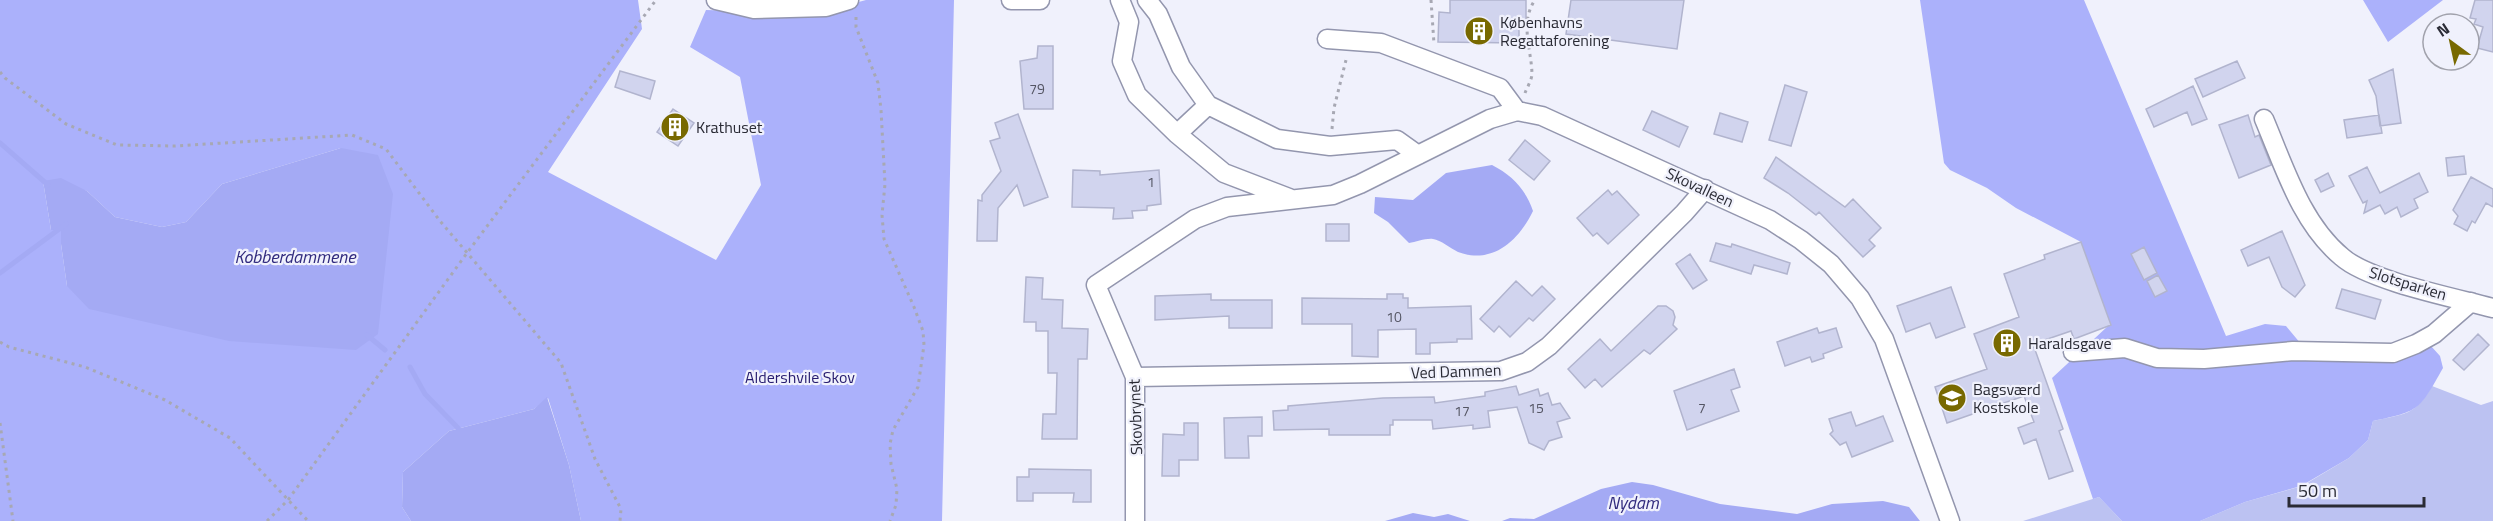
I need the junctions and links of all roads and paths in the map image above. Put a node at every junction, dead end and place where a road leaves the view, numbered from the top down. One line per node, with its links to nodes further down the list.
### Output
1 (656, 0): 22 (path)
2 (716, 0): 9 (street)
3 (1011, 0): 4 (street)
4 (1040, 0)
5 (1120, 0): 18 (street)
6 (1147, 0): 14 (street)
7 (1431, 0): 11 (path)
8 (1535, 0): 16 (path)
9 (852, 4): 34 (path)
10 (1327, 39): 11 (street)
11 (1436, 64): 16 (street)
12 (1345, 65): 15 (path)
13 (0, 72): 22 (path)
14 (1208, 105): 18 (street); 19 (street)
15 (1334, 108)
16 (1517, 111): 19 (street); 20 (street, Skovalleen)
17 (2264, 119): 23 (street, Slotsparken)
18 (1177, 134): 21 (street)
19 (1418, 155): 21 (street)
20 (1705, 189): 27 (street, Ved Dammen); 36 (street, Skovalleen)
21 (1297, 200): 27 (street, Skovbrynet)
22 (467, 253): 29 (path); 33 (path)
23 (2471, 302): 24 (street, Slotsparken); 26 (street)
24 (2493, 308)
25 (0, 342): 29 (path)
26 (2073, 351)
27 (1135, 377): 35 (street, Skovbrynet)
28 (0, 423): 30 (path)
29 (288, 500): 31 (path); 32 (path)
30 (13, 521)
31 (267, 521)
32 (308, 521)
33 (620, 521)
34 (890, 521)
35 (1136, 521)
36 (1950, 521)

